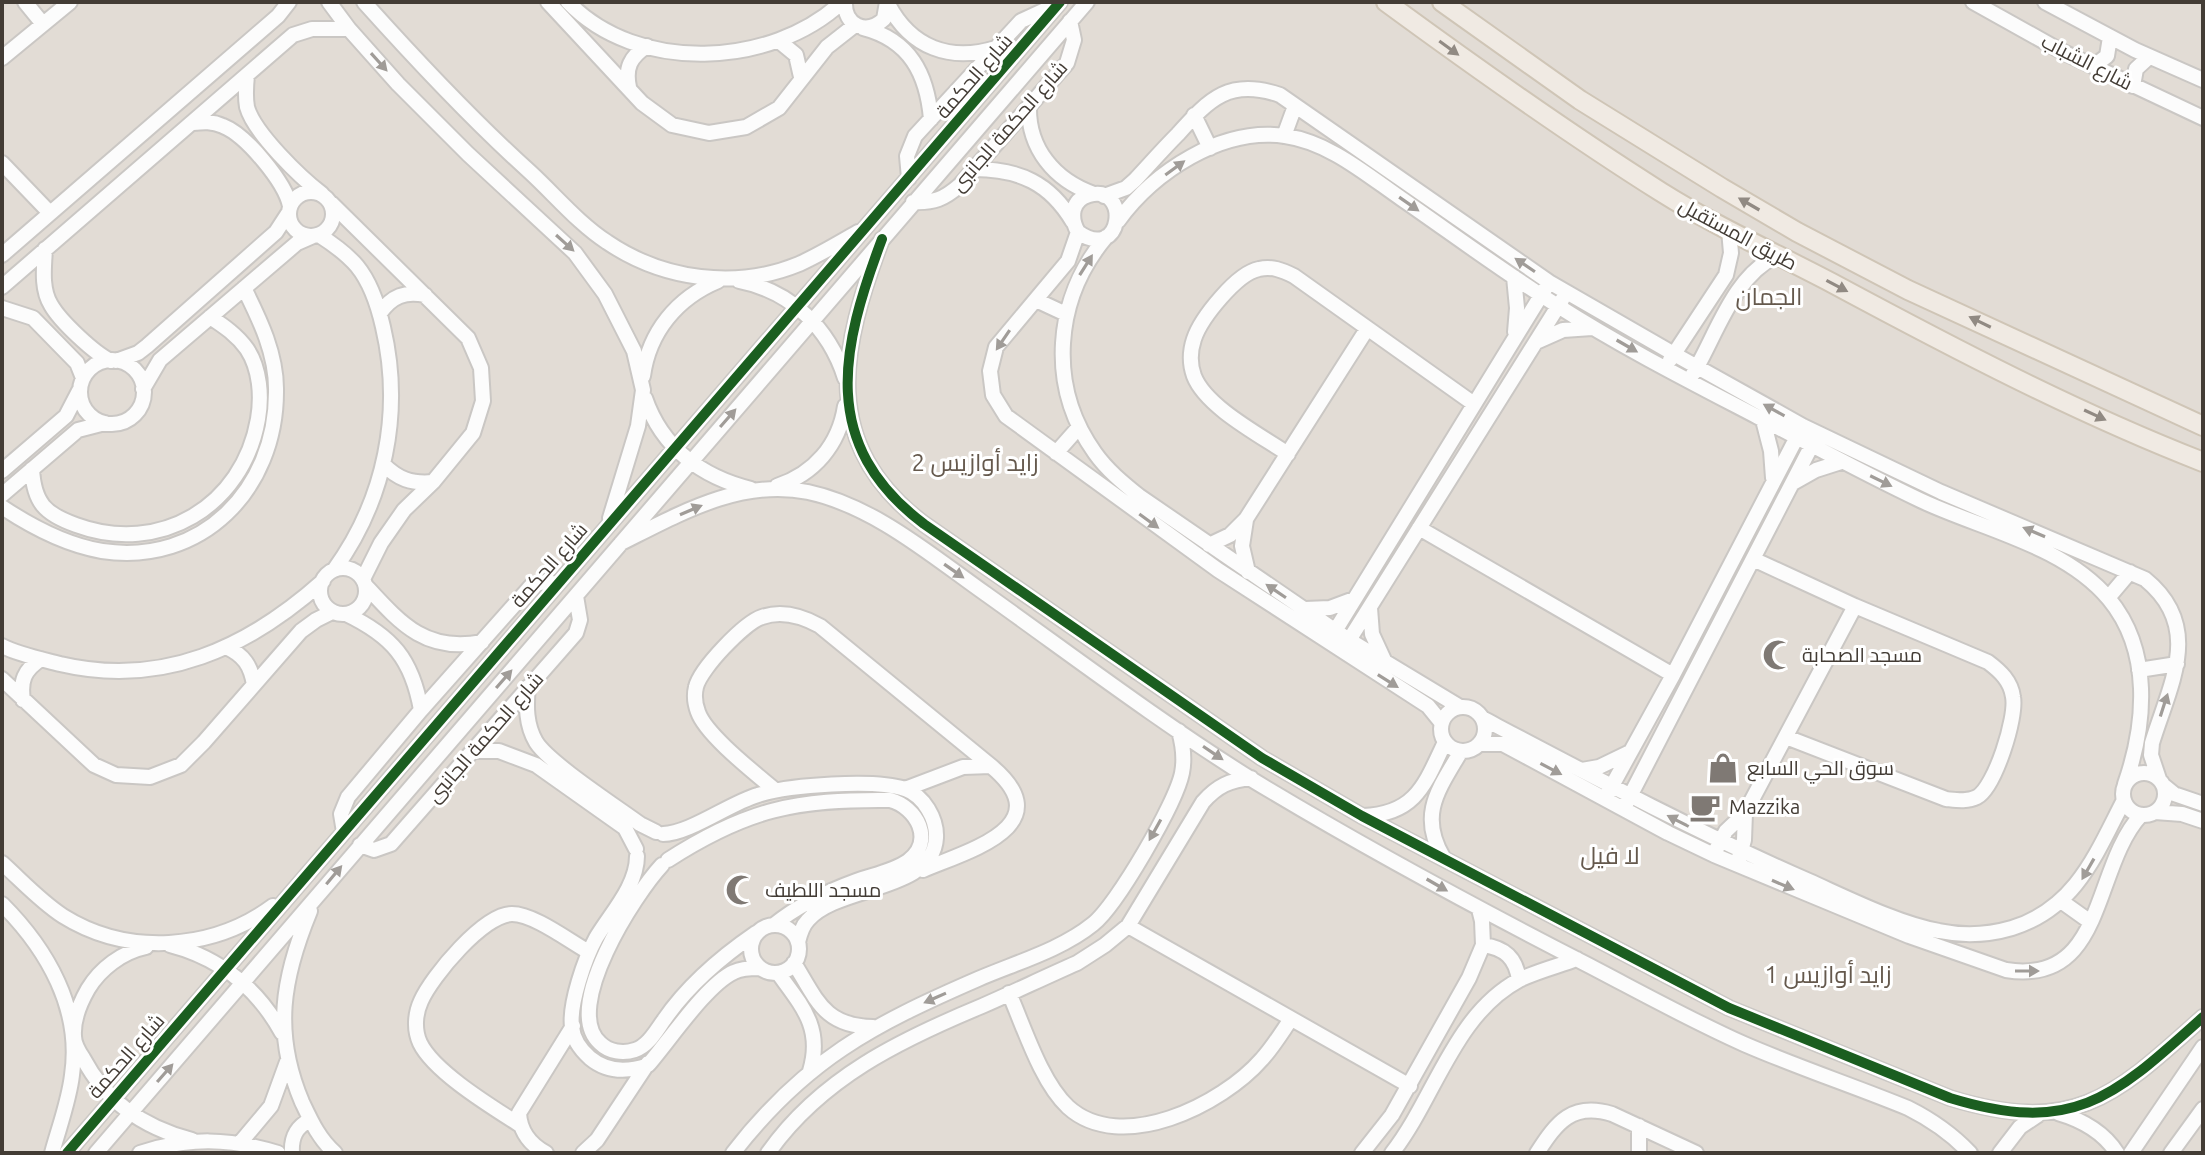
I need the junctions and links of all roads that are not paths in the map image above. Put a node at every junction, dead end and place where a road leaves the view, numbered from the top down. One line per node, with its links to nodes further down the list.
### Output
1 (25, 2): 17 (street)
2 (70, 2): 17 (street)
3 (289, 2): 45 (street)
4 (329, 2): 19 (street)
5 (364, 2): 40 (street)
6 (548, 2): 32 (street)
7 (568, 2): 22 (street)
8 (843, 2): 18 (street); 21 (street)
9 (1087, 2): 16 (street, شارع الحكمة)
10 (1386, 2): 36 (main road, طريق المستقبل, one-way to 36)
11 (1442, 2): 27 (main road, طريق المستقبل)
12 (1973, 2): 26 (street, شارع الشباب)
13 (2045, 2): 20 (street, شارع الشباب)
14 (888, 3): 18 (street); 23 (street)
15 (1060, 3): 23 (street); 47 (street, شارع الحكمة)
16 (1070, 21): 33 (street, شارع الحكمة الجانبى); 51 (street, شارع الحكمة)
17 (43, 24): 25 (street)
18 (859, 27): 29 (street); 38 (street)
19 (349, 29): 28 (street); 43 (street, one-way to 43)
20 (2110, 37): 24 (street, شارع الشباب); 26 (street)
21 (779, 41): 22 (street); 29 (street)
22 (647, 46): 32 (street)
23 (997, 47): 38 (street)
24 (2149, 57): 30 (street, شارع الشباب); 31 (street)
25 (2, 58)
26 (2094, 66): 31 (street, شارع الشباب)
27 (1546, 74): 36 (main road); 82 (main road, طريق المستقبل, one-way to 27)
28 (247, 75): 39 (street); 50 (street)
29 (801, 77): 32 (street)
30 (2203, 80)
31 (2133, 86): 37 (street, شارع الشباب)
32 (629, 87)
33 (1029, 106): 46 (street, شارع الحكمة الجانبى); 49 (street)
34 (1295, 106): 35 (street); 41 (street); 68 (street, one-way to 34)
35 (1194, 115): 42 (street); 49 (street)
36 (1546, 117): 57 (main road, طريق المستقبل)
37 (2203, 118)
38 (931, 119): 47 (street)
39 (191, 123): 48 (street); 52 (street)
40 (487, 133): 43 (street); 65 (street)
41 (1284, 136): 42 (street); 64 (street, one-way to 64)
42 (1210, 148): 54 (street, one-way to 42)
43 (468, 154): 93 (street, one-way to 93)
44 (2, 163): 53 (street)
45 (104, 167): 48 (street); 53 (street)
46 (974, 169): 51 (street, شارع الحكمة الجانبى); 56 (street)
47 (909, 178): 55 (street, شارع الحكمة)
48 (120, 185): 61 (street)
49 (1099, 195): 54 (street); 56 (street)
50 (327, 198): 52 (street); 58 (street); 70 (street)
51 (913, 202): 60 (street, شارع الحكمة)
52 (290, 209): 58 (street); 85 (street)
53 (50, 213): 62 (street)
54 (1118, 221): 59 (street)
55 (869, 225): 65 (street); 73 (street, شارع الحكمة)
56 (1075, 227): 59 (street); 71 (street)
57 (1729, 230): 63 (main road, طريق المستقبل); 84 (street)
58 (316, 235): 67 (street); 75 (street)
59 (1106, 237): 76 (street, one-way to 59)
60 (882, 239): 78 (street, شارع الحكمة); 91 (street)
61 (45, 249): 66 (street); 85 (street)
62 (2, 255)
63 (1778, 255): 87 (street); 89 (main road, طريق المستقبل, one-way to 89)
64 (1514, 277): 68 (street); 81 (street)
65 (727, 280): 73 (street); 93 (street)
66 (2, 287)
67 (244, 288): 77 (street); 121 (street)
68 (1545, 288): 69 (street); 72 (street); 81 (street)
69 (1567, 292): 72 (street); 84 (street)
70 (425, 295): 75 (street); 115 (street)
71 (1036, 300): 76 (street); 105 (street, one-way to 105)
72 (1558, 306): 79 (street); 83 (street)
73 (798, 307): 78 (street); 104 (street, شارع الحكمة)
74 (2, 308): 90 (street)
75 (380, 313): 111 (street)
76 (1066, 314): 101 (street)
77 (210, 317): 94 (street); 113 (street)
78 (812, 320): 91 (street); 110 (street, شارع الحكمة, one-way to 78)
79 (1596, 328): 83 (street); 86 (street, one-way to 86)
80 (1367, 329): 97 (street); 106 (street); 106 (street)
81 (1514, 339): 97 (street)
82 (2017, 341): 88 (main road, طريق المستقبل); 89 (main road)
83 (1533, 344): 112 (street)
84 (1674, 354): 86 (street); 87 (street)
85 (114, 361): 90 (street); 94 (street)
86 (1665, 367): 92 (street)
87 (1697, 367): 92 (street); 102 (street, one-way to 87)
88 (2079, 370): 95 (main road); 100 (main road, طريق المستقبل)
89 (2003, 373): 95 (main road, طريق المستقبل)
90 (82, 382): 99 (street); 114 (street)
91 (846, 382): 96 (street)
92 (1689, 382): 98 (street)
93 (642, 386): 104 (street); 124 (street)
94 (143, 389): 99 (street)
95 (2056, 397): 109 (main road, طريق المستقبل, one-way to 109)
96 (846, 398): 118 (street); 123 (street)
97 (1474, 404): 107 (street)
98 (1763, 420): 102 (street); 116 (street)
99 (105, 423): 113 (street)
100 (2203, 426)
101 (1079, 427): 105 (street); 128 (street)
102 (1799, 432): 103 (street); 116 (street)
103 (1814, 440): 108 (street); 117 (street); 134 (street, one-way to 103)
104 (675, 449): 110 (street); 124 (street, شارع الحكمة)
105 (1056, 453): 132 (street, one-way to 132)
106 (1288, 454): 122 (street)
107 (1442, 456): 112 (street); 140 (street)
108 (1841, 462): 117 (street); 139 (street, one-way to 139)
109 (2203, 462)
110 (690, 463): 119 (street); 127 (street, شارع الحكمة)
111 (383, 464): 115 (street); 131 (street)
112 (1458, 466): 125 (street)
113 (32, 469): 120 (street)
114 (2, 471)
115 (433, 482): 136 (street)
116 (1773, 482): 145 (street)
117 (1792, 483): 130 (street)
118 (769, 488): 119 (street); 126 (street)
119 (754, 489): 127 (street, one-way to 119)
120 (2, 495)
121 (2, 507)
122 (1246, 519): 128 (street); 133 (street)
123 (924, 524): 126 (street); 160 (street)
124 (606, 528): 137 (street, شارع الحكمة)
125 (1419, 528): 141 (street); 156 (street)
126 (912, 541): 164 (street, one-way to 164)
127 (621, 543): 138 (street, شارع الحكمة)
128 (1209, 545): 129 (street)
129 (1227, 558): 132 (street); 133 (street)
130 (1753, 559): 142 (street); 146 (street)
131 (334, 570): 135 (street); 136 (street)
132 (1218, 570): 147 (street)
133 (1248, 572): 143 (street, one-way to 133)
134 (2130, 572): 139 (street); 154 (street)
135 (323, 581): 144 (street); 151 (street)
136 (364, 582): 144 (street); 148 (street)
137 (557, 584): 148 (street); 188 (street, شارع الحكمة)
138 (576, 596): 159 (street, شارع الحكمة الجانبى); 190 (street, شارع الحكمة, one-way to 138)
139 (2108, 598): 155 (street)
140 (1355, 599): 143 (street); 147 (street)
141 (1370, 606): 150 (street); 153 (street)
142 (1855, 606): 168 (street); 168 (street)
143 (1304, 609): 147 (street)
144 (339, 613): 158 (street); 163 (street)
145 (1705, 615): 146 (street); 156 (street)
146 (1720, 622): 182 (street)
147 (1332, 636): 150 (street)
148 (482, 641): 163 (street)
149 (2, 646): 152 (street)
150 (1346, 646): 153 (street); 166 (street, one-way to 166)
151 (226, 647): 152 (street); 158 (street)
152 (41, 659): 161 (street)
153 (1384, 660): 162 (street)
154 (2177, 664): 155 (street); 177 (street, one-way to 154)
155 (2139, 670): 181 (street)
156 (1673, 675): 173 (street)
157 (2, 679): 161 (street)
158 (254, 685): 161 (street)
159 (529, 687): 171 (street, شارع الحكمة الجانبى); 189 (street)
160 (1170, 694): 164 (street); 186 (street)
161 (23, 700)
162 (1460, 707): 165 (street); 166 (street)
163 (421, 710): 188 (street)
164 (1156, 715): 167 (street)
165 (1482, 718): 170 (street); 175 (street)
166 (1441, 722): 169 (street)
167 (1179, 731): 176 (street, one-way to 176); 220 (street, one-way to 220)
168 (1786, 737): 184 (street)
169 (1445, 742): 172 (street); 186 (street)
170 (1479, 744): 172 (street); 180 (street, one-way to 180)
171 (472, 751): 190 (street, شارع الحكمة الجانبى); 192 (street)
172 (1461, 751): 193 (street)
173 (1631, 751): 175 (street); 180 (street)
174 (991, 766): 178 (street); 179 (street); 197 (street)
175 (1582, 770): 180 (street)
176 (1251, 778): 202 (street, one-way to 202); 205 (street)
177 (2161, 782): 181 (street); 183 (street); 185 (street)
178 (775, 790): 179 (street); 189 (street)
179 (895, 792): 196 (street); 197 (street)
180 (1608, 792): 182 (street)
181 (2124, 792): 185 (street); 200 (street, one-way to 200)
182 (1627, 802): 191 (street)
183 (2203, 804)
184 (1745, 813): 191 (street); 194 (street)
185 (2148, 814): 187 (street); 203 (street)
186 (1362, 816): 193 (street)
187 (2203, 821)
188 (344, 832): 198 (street, شارع الحكمة)
189 (660, 833): 192 (street); 196 (street)
190 (360, 845): 199 (street, شارع الحكمة, one-way to 190)
191 (1717, 849): 194 (street)
192 (636, 853): 196 (street); 211 (street)
193 (1443, 858): 218 (street)
194 (1739, 858): 207 (street); 213 (street, one-way to 213)
195 (2, 863): 209 (street)
196 (665, 863): 227 (street)
197 (910, 868): 204 (street); 208 (street)
198 (292, 892): 209 (street); 216 (street, شارع الحكمة)
199 (315, 897): 221 (street, شارع الحكمة); 230 (street)
200 (2061, 901): 203 (street); 207 (street)
201 (2, 904): 231 (street)
202 (1479, 909): 210 (street); 212 (street)
203 (2089, 921): 213 (street, one-way to 203)
204 (774, 925): 206 (street); 208 (street)
205 (1128, 926): 222 (street); 226 (street)
206 (756, 933): 215 (street); 232 (street)
207 (1989, 933): 213 (street)
208 (798, 942): 214 (street)
209 (162, 944): 216 (street); 231 (street)
210 (1483, 945): 219 (street); 237 (street)
211 (589, 952): 228 (street); 244 (street)
212 (1577, 959): 219 (street); 223 (street)
213 (1987, 962)
214 (794, 963): 217 (street); 229 (street)
215 (759, 968): 217 (street); 235 (street)
216 (226, 969): 221 (street); 238 (street, شارع الحكمة)
217 (778, 973): 236 (street)
218 (1666, 977): 223 (street); 242 (street)
219 (1519, 980): 260 (street)
220 (973, 981): 224 (street); 229 (street, one-way to 229)
221 (243, 982): 230 (street); 240 (street, شارع الحكمة, one-way to 221)
222 (1009, 993): 224 (street); 226 (street)
223 (1655, 1000): 264 (street)
224 (983, 1005): 258 (street)
225 (2203, 1017): 241 (street)
226 (1291, 1019): 237 (street)
227 (589, 1025): 228 (street); 232 (street)
228 (571, 1026): 235 (street); 244 (street)
229 (874, 1028): 236 (street)
230 (283, 1034): 234 (street)
231 (74, 1037): 238 (street); 248 (street)
232 (642, 1047): 235 (street)
233 (2203, 1047): 267 (street)
234 (287, 1061): 243 (street); 247 (street)
235 (648, 1065): 256 (street)
236 (810, 1071): 257 (street)
237 (1410, 1086): 259 (street)
238 (113, 1099): 240 (street); 249 (street, شارع الحكمة)
239 (2203, 1109): 268 (street)
240 (130, 1113): 246 (street); 250 (street, شارع الحكمة)
241 (2058, 1113): 242 (street); 266 (street)
242 (2038, 1115): 265 (street)
243 (310, 1120): 253 (street); 254 (street)
244 (520, 1125): 255 (street)
245 (1639, 1126): 261 (street); 262 (street); 263 (street)
246 (192, 1140): 247 (street); 251 (street)
247 (240, 1143): 252 (street)
248 (52, 1153)
249 (67, 1153)
250 (96, 1153)
251 (140, 1153)
252 (278, 1153)
253 (292, 1153)
254 (335, 1153)
255 (546, 1153)
256 (583, 1153)
257 (733, 1153)
258 (768, 1153)
259 (1362, 1153)
260 (1392, 1153)
261 (1537, 1153)
262 (1639, 1153)
263 (1696, 1153)
264 (1970, 1153)
265 (2000, 1153)
266 (2117, 1153)
267 (2131, 1153)
268 (2171, 1153)

